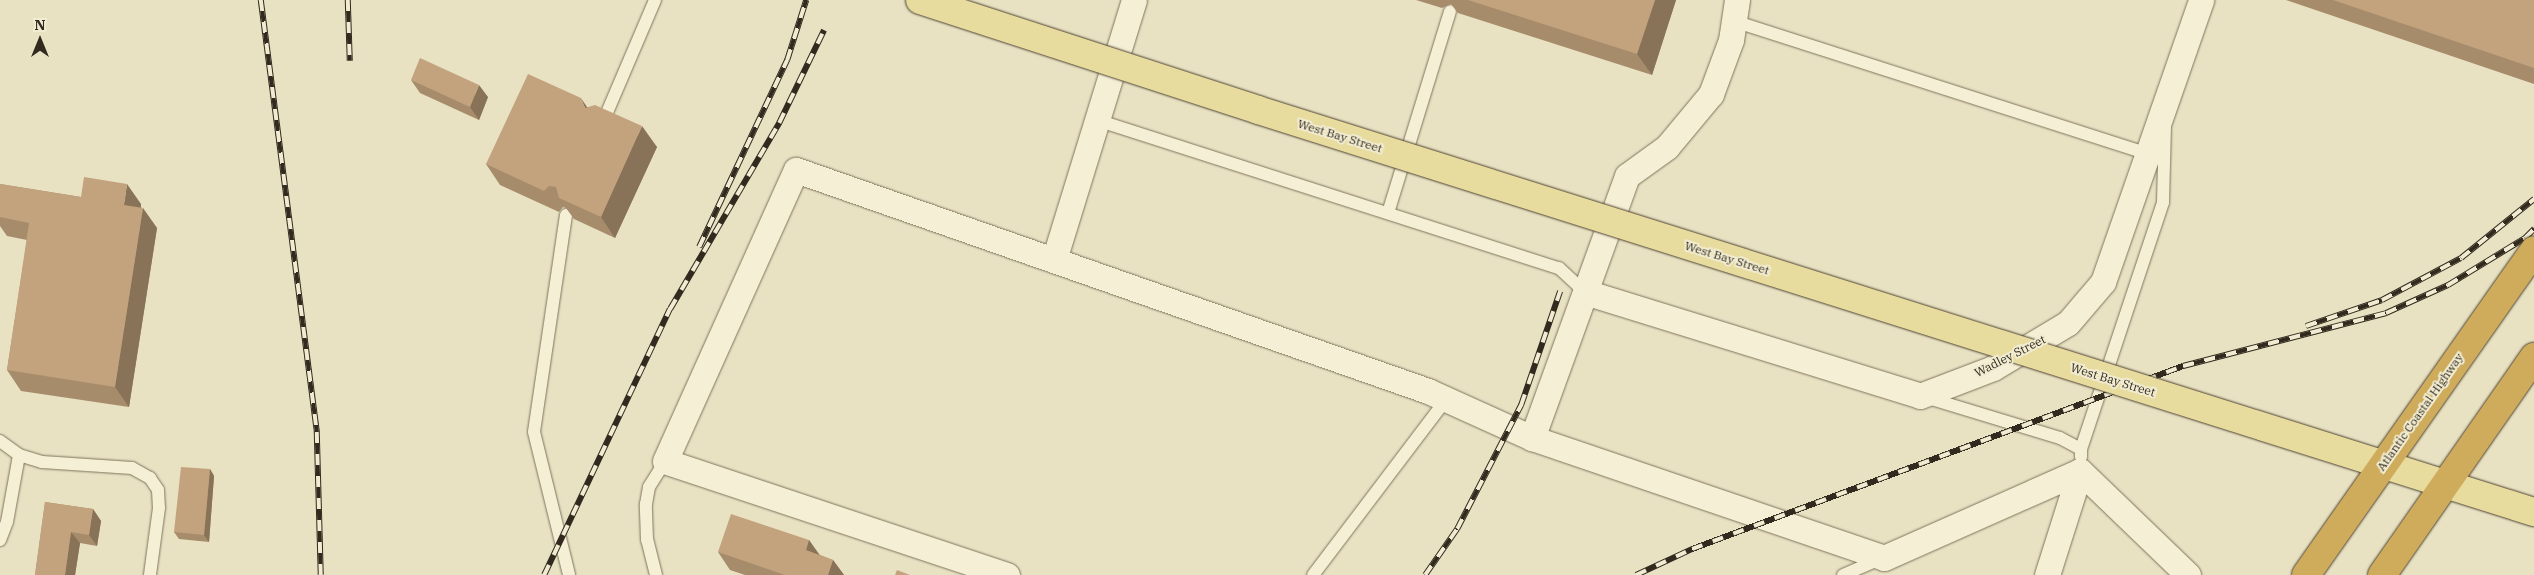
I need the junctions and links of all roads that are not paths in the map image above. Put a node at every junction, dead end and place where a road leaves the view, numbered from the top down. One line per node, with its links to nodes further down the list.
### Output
1 (655, 0): 9 (lane)
2 (920, 0): 24 (main road, West Bay Street, bridge)
3 (1134, 0): 8 (street)
4 (2201, 0): 7 (street, Wadley Street)
5 (1450, 11): 11 (lane)
6 (1735, 11): 10 (lane); 15 (street)
7 (2165, 104): 10 (street, Wadley Street); 22 (lane)
8 (1097, 120): 11 (lane); 14 (street)
9 (603, 122)
10 (2148, 154): 17 (street, Wadley Street)
11 (1388, 213): 15 (lane)
12 (566, 215): 28 (lane)
13 (2534, 250): 35 (highway, Atlantic Coastal Highway, bridge)
14 (1054, 260): 18 (street); 23 (street)
15 (1585, 292): 17 (street); 19 (street)
16 (2534, 357): 36 (highway, bridge)
17 (1920, 396): 22 (lane)
18 (1446, 400): 19 (street); 31 (lane)
19 (1532, 438): 26 (street)
20 (0, 441): 21 (lane)
21 (18, 455): 25 (lane); 27 (lane)
22 (2080, 460): 26 (street); 33 (street); 34 (street)
23 (665, 461): 29 (lane); 30 (street)
24 (2534, 512)
25 (0, 540)
26 (1884, 558): 32 (lane)
27 (150, 575)
28 (569, 575)
29 (656, 575)
30 (1007, 575)
31 (1313, 575)
32 (1844, 575)
33 (2047, 575)
34 (2188, 575)
35 (2306, 575)
36 (2382, 575)

